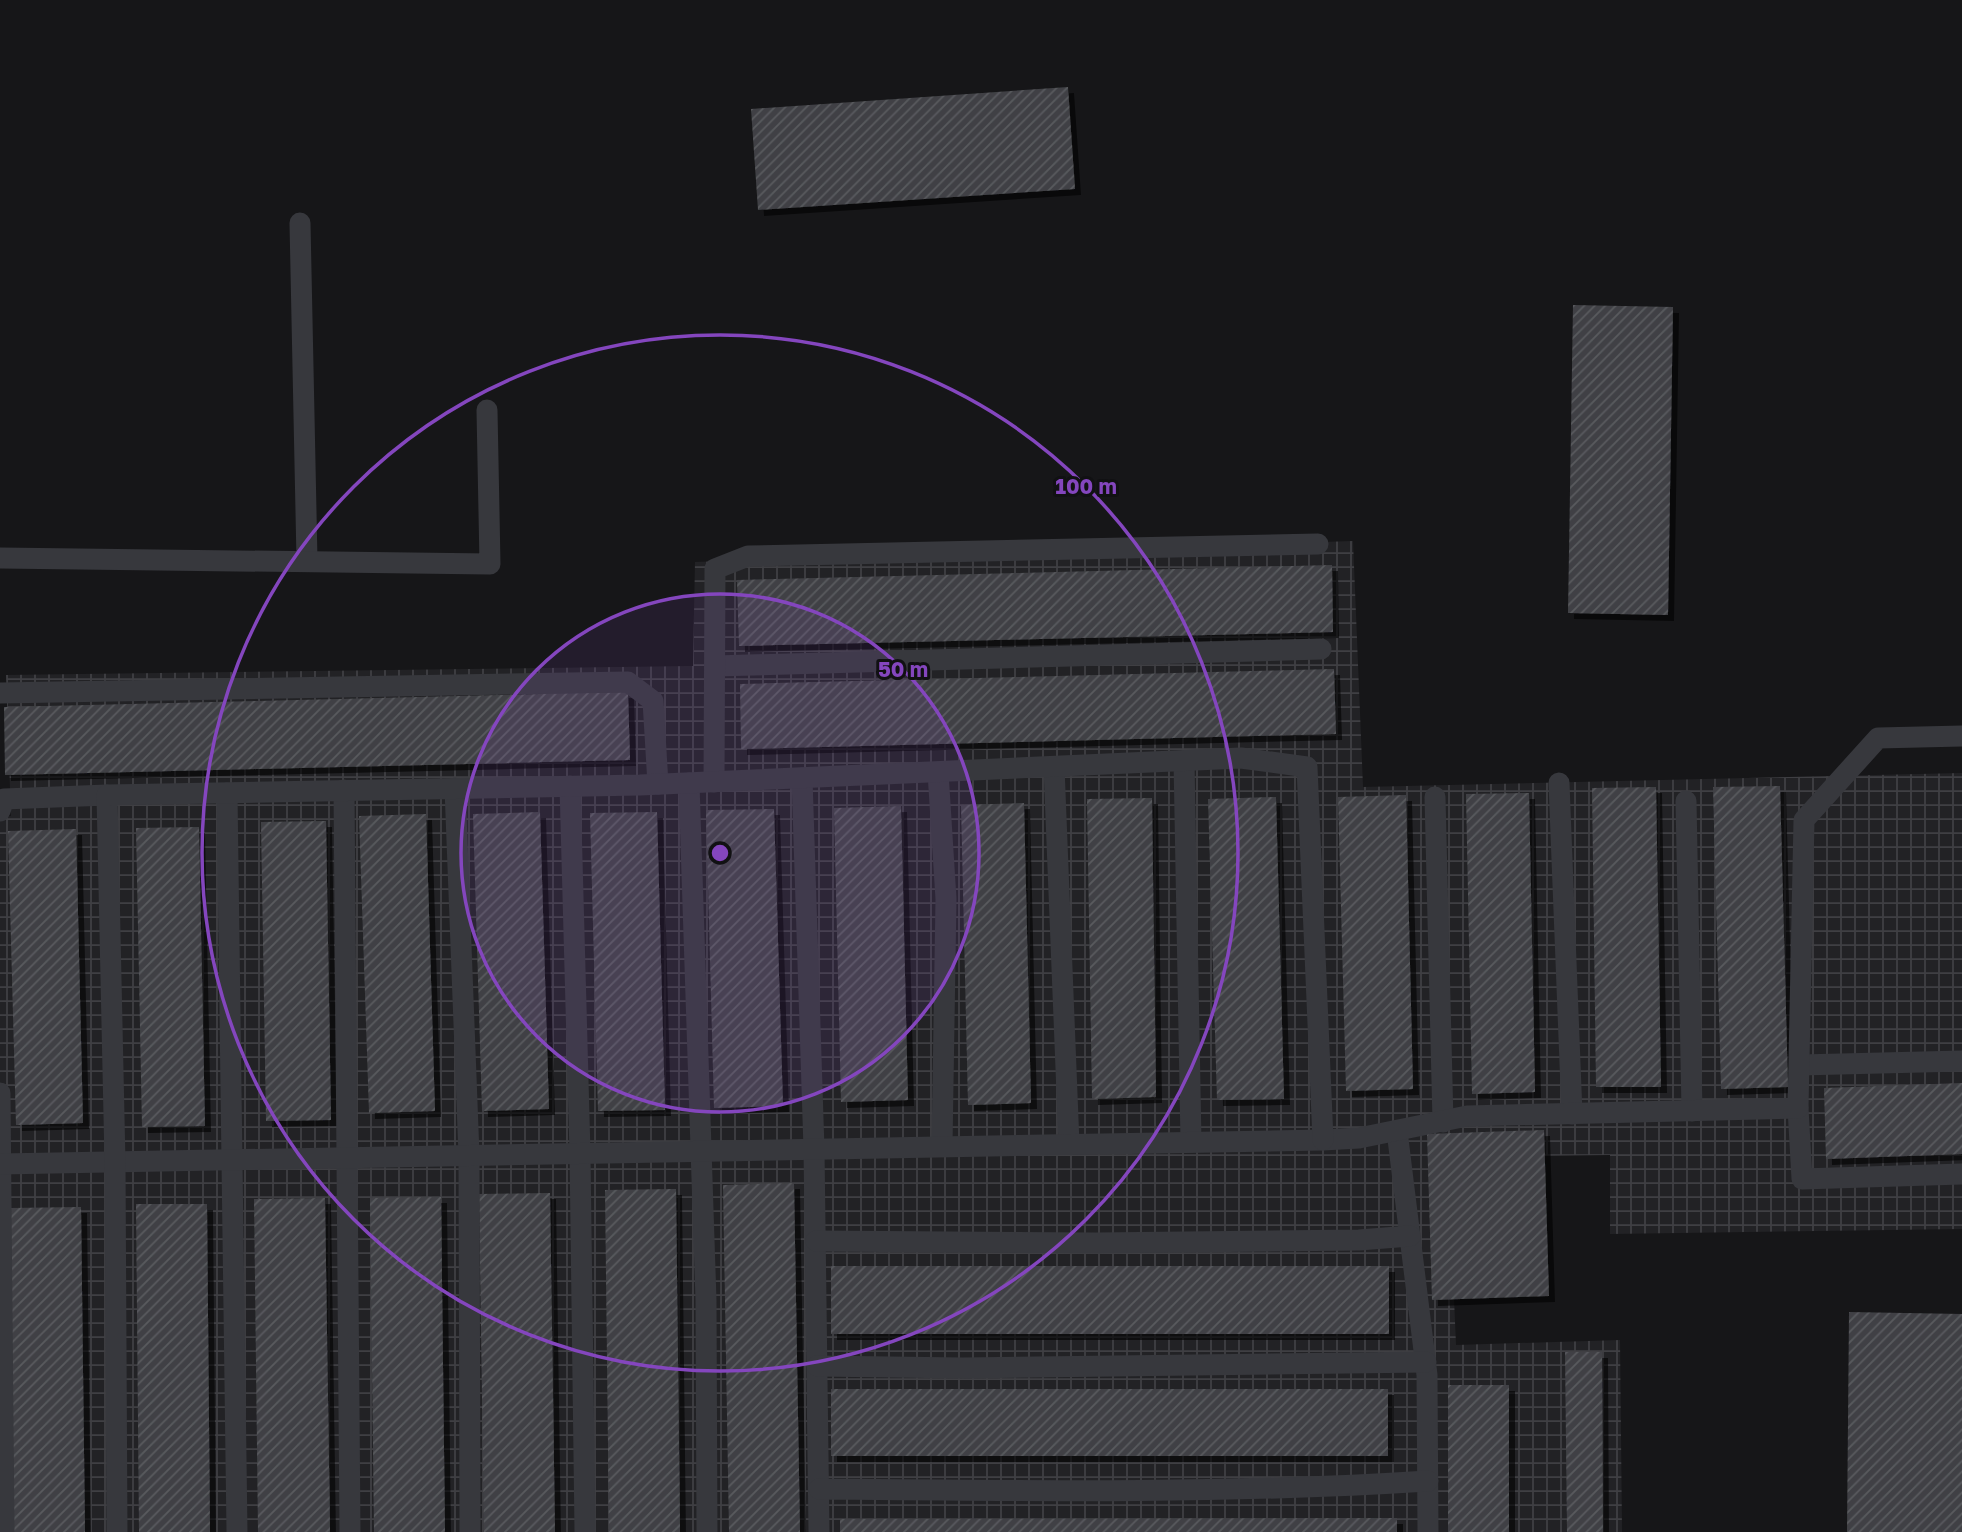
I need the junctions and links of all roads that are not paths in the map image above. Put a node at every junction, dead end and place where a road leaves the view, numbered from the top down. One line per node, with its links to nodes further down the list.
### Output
1 (300, 223): 5 (lane)
2 (487, 410): 5 (lane)
3 (1318, 544): 7 (lane)
4 (0, 558): 5 (lane)
5 (307, 560)
6 (1321, 649): 7 (lane)
7 (715, 666): 14 (lane)
8 (0, 693): 17 (lane)
9 (1962, 736): 27 (lane)
10 (1184, 761): 11 (lane); 34 (lane); 35 (lane)
11 (1054, 766): 12 (lane); 36 (lane)
12 (939, 772): 13 (lane); 37 (lane)
13 (802, 778): 14 (lane); 38 (lane)
14 (714, 782): 15 (lane)
15 (689, 783): 17 (lane); 39 (lane)
16 (1559, 783): 31 (lane)
17 (658, 784): 18 (lane)
18 (570, 786): 19 (lane); 40 (lane)
19 (455, 789): 20 (lane); 41 (lane)
20 (344, 790): 21 (lane); 42 (lane)
21 (227, 793): 22 (lane); 43 (lane)
22 (107, 795): 23 (lane); 44 (lane)
23 (1, 797)
24 (1435, 797): 32 (lane)
25 (1686, 801): 30 (lane)
26 (1962, 1061): 27 (lane)
27 (1800, 1065): 29 (lane)
28 (0, 1093): 45 (lane)
29 (1798, 1108): 30 (lane); 46 (lane)
30 (1692, 1111): 31 (lane)
31 (1572, 1114): 32 (lane)
32 (1443, 1122): 33 (lane)
33 (1397, 1132): 34 (lane); 47 (lane)
34 (1323, 1140): 35 (lane)
35 (1191, 1142): 36 (lane)
36 (1069, 1144): 37 (lane)
37 (942, 1146): 38 (lane)
38 (814, 1149): 39 (lane); 48 (lane)
39 (699, 1151): 40 (lane); 59 (lane)
40 (580, 1153): 41 (lane); 58 (lane)
41 (469, 1155): 42 (lane); 57 (lane)
42 (346, 1157): 43 (lane); 56 (lane)
43 (234, 1160): 44 (lane); 55 (lane)
44 (115, 1162): 45 (lane); 54 (lane)
45 (1, 1164): 53 (lane)
46 (1962, 1174)
47 (1410, 1236): 48 (lane); 49 (lane)
48 (816, 1241): 50 (lane)
49 (1426, 1362): 50 (lane); 51 (lane)
50 (817, 1366): 52 (lane)
51 (1428, 1481): 52 (lane); 61 (lane)
52 (819, 1489): 60 (lane)
53 (4, 1532)
54 (117, 1532)
55 (237, 1532)
56 (350, 1532)
57 (470, 1532)
58 (585, 1532)
59 (707, 1532)
60 (820, 1532)
61 (1428, 1532)

